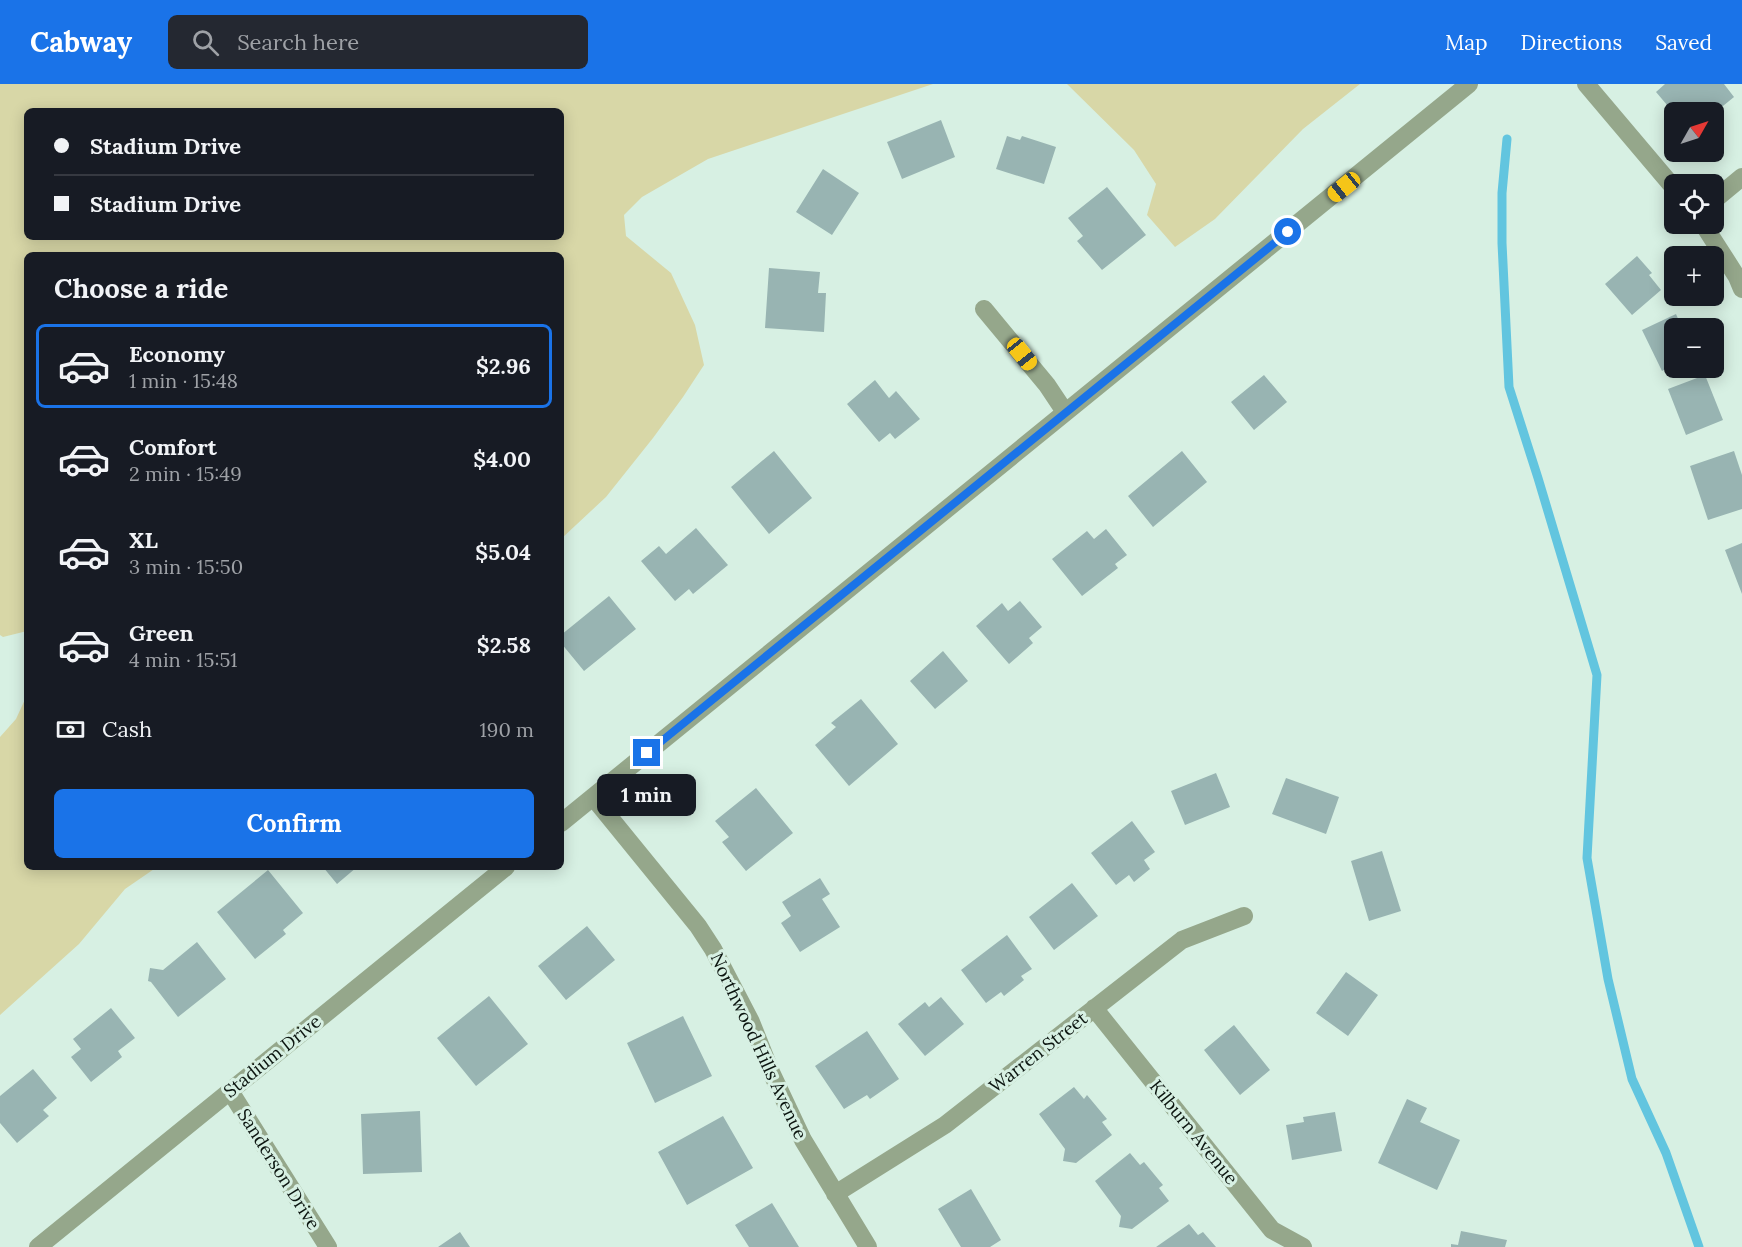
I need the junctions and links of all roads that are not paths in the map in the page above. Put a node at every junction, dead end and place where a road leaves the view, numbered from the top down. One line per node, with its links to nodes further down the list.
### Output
1 (1469, 84): 9 (street)
2 (1586, 84): 3 (street)
3 (1664, 176)
4 (1742, 177): 5 (street)
5 (1724, 192)
6 (1709, 234): 7 (street)
7 (1742, 289)
8 (984, 309): 9 (street)
9 (1065, 412): 10 (street)
10 (593, 797): 11 (street); 16 (street, Northwood Hills Avenue)
11 (564, 821)
12 (502, 870): 15 (street, Stadium Drive)
13 (1244, 916): 14 (street, Warren Street)
14 (1094, 1008): 16 (street, Warren Street); 20 (street, Kilburn Avenue)
15 (230, 1091): 17 (street, Stadium Drive); 18 (street, Sanderson Drive)
16 (835, 1194): 19 (street, Northwood Hills Avenue)
17 (38, 1247)
18 (328, 1247)
19 (868, 1247)
20 (1303, 1247)

